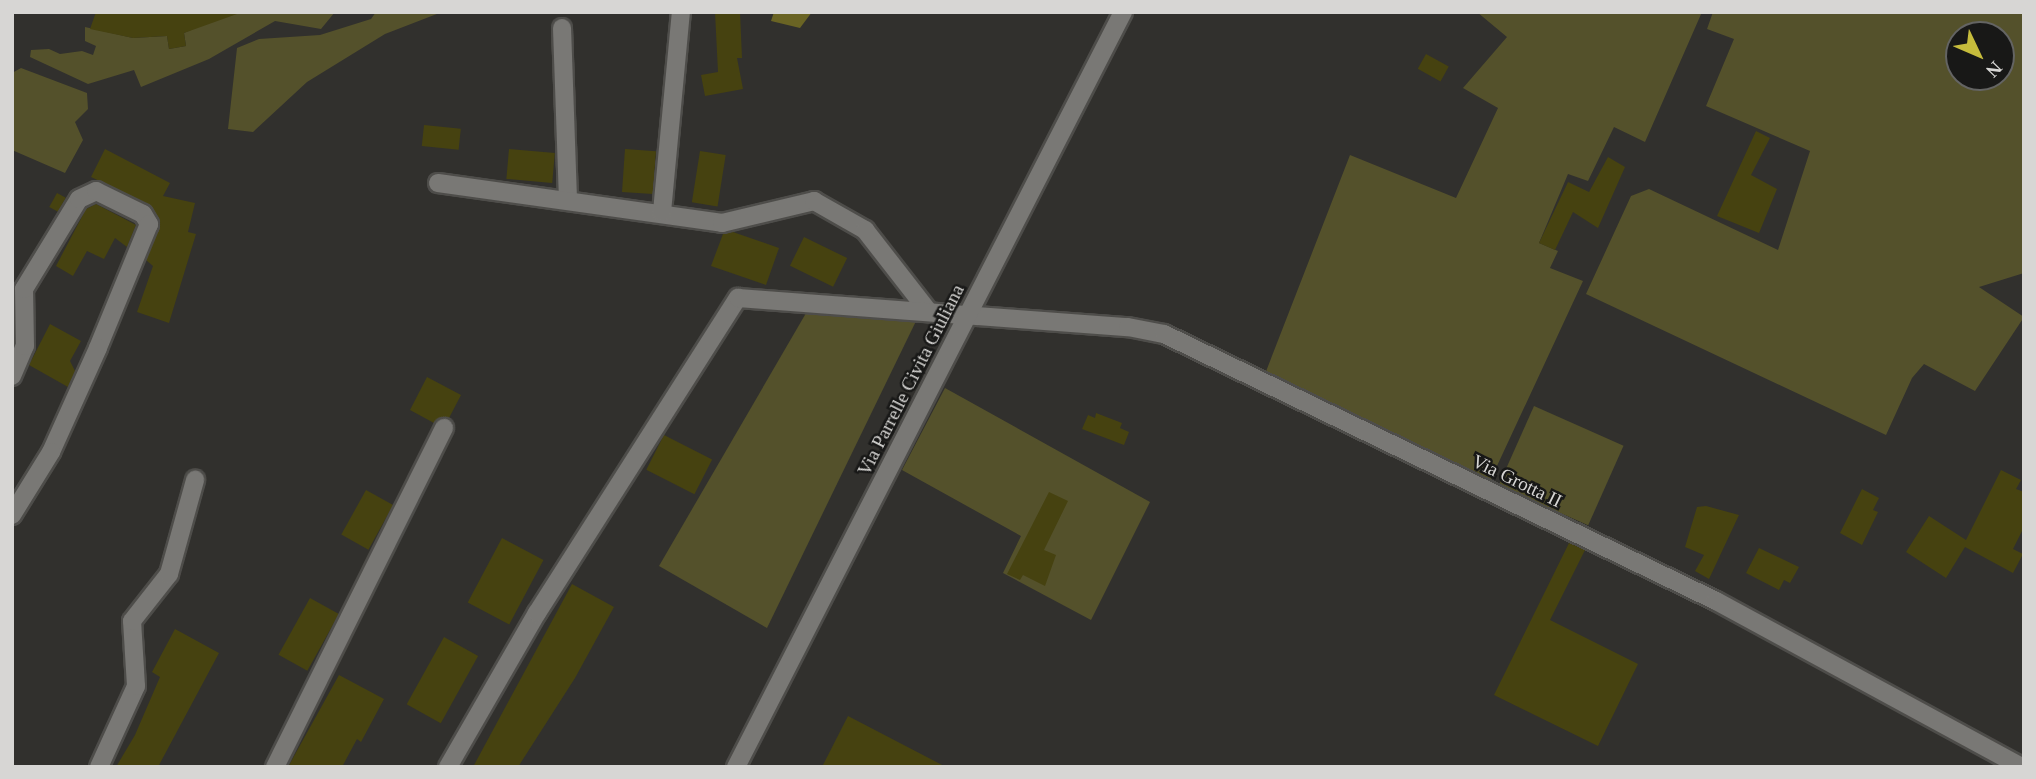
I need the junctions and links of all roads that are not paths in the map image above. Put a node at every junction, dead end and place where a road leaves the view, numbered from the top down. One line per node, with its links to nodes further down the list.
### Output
1 (681, 12): 6 (street)
2 (1124, 12): 8 (street, Via Parrelle Civita Giuliana)
3 (562, 28): 5 (street)
4 (438, 183): 5 (street)
5 (568, 200): 6 (street)
6 (662, 212): 7 (street)
7 (928, 312): 8 (street, Via Grotta II); 15 (street, Via Grotta II)
8 (968, 314): 16 (street, Via Parrelle Civita Giuliana); 17 (street, Via Grotta II)
9 (12, 376): 12 (street)
10 (443, 428): 14 (street)
11 (195, 480): 13 (street)
12 (12, 516)
13 (99, 767)
14 (275, 767)
15 (449, 767)
16 (736, 767)
17 (2022, 767)

